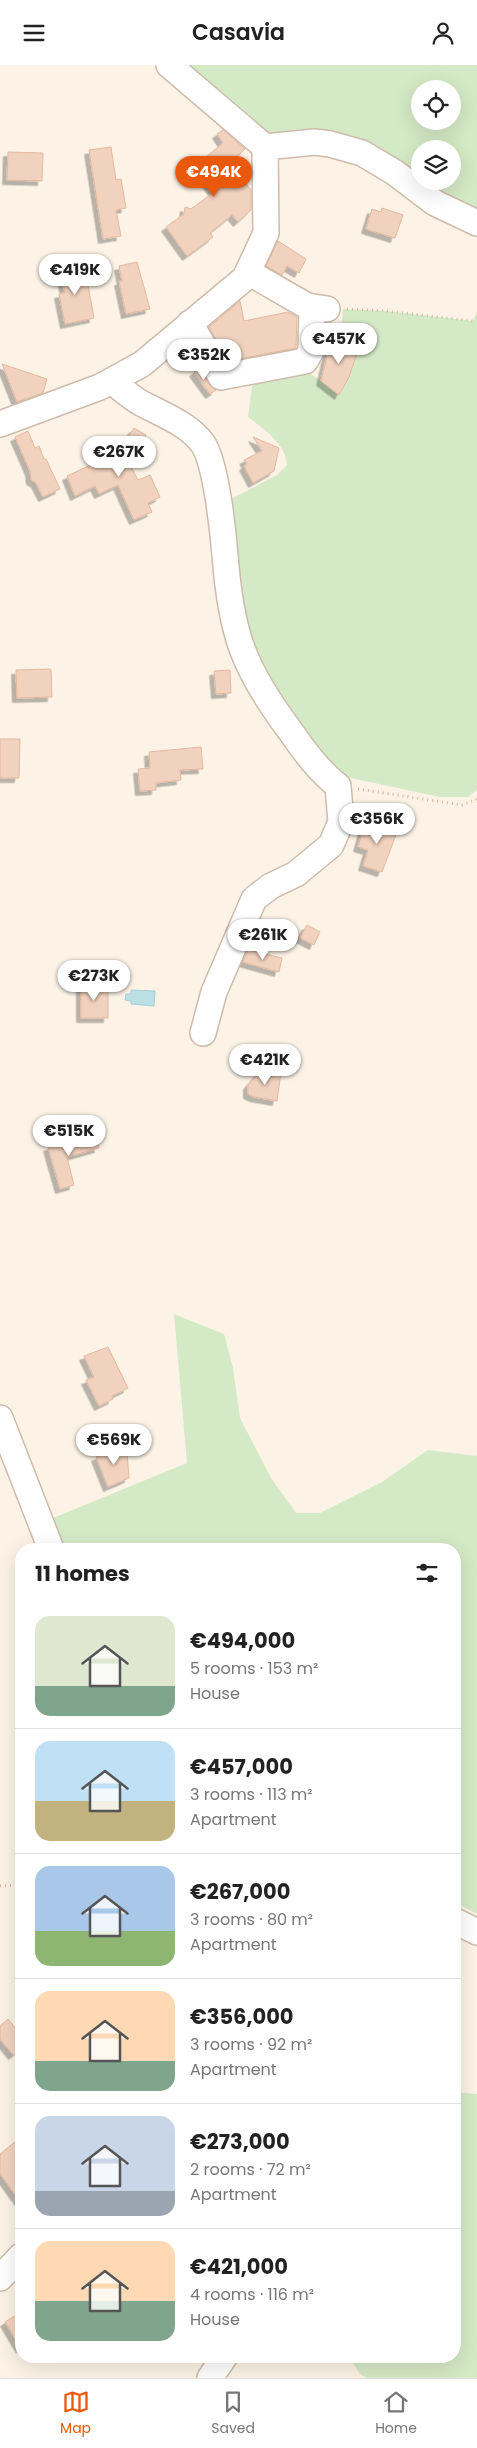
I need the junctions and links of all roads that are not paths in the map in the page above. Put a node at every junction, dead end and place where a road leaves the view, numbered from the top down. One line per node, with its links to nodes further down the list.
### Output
1 (168, 65): 2 (street)
2 (265, 147): 3 (street); 4 (street)
3 (477, 223)
4 (248, 272): 5 (street); 5 (street)
5 (190, 323): 6 (street)
6 (111, 381): 7 (street); 8 (street)
7 (1, 422)
8 (203, 1033)
9 (0, 1417): 10 (street)
10 (49, 1543)
11 (461, 1924): 12 (street)
12 (477, 1932)
13 (15, 2262): 14 (street)
14 (0, 2278)
15 (220, 2363): 16 (street)
16 (210, 2378)

